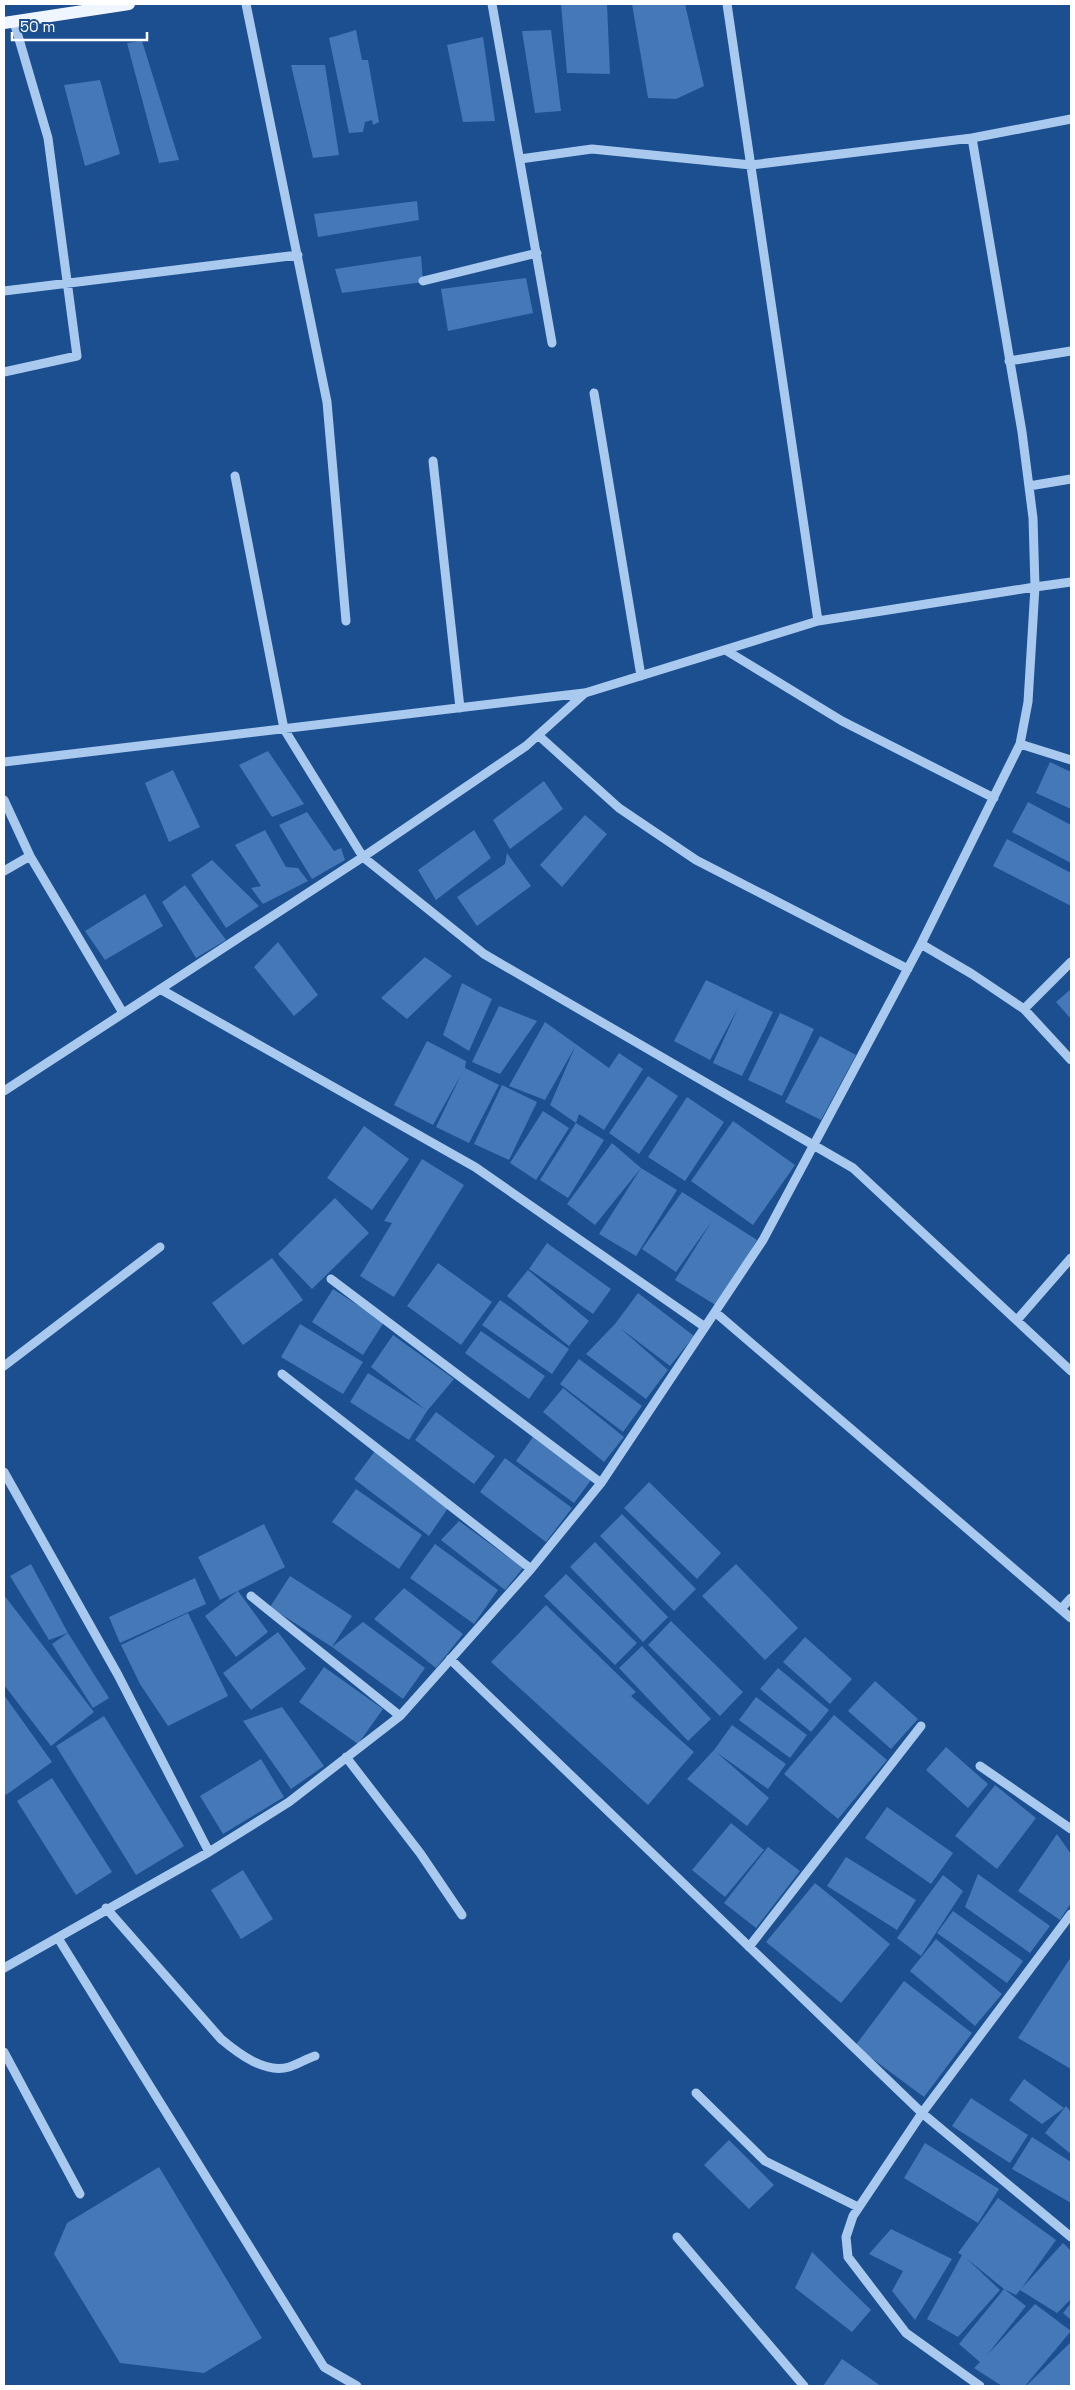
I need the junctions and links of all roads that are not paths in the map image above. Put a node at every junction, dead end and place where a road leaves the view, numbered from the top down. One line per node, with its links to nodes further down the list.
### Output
1 (129, 4): 5 (main road)
2 (246, 4): 11 (street)
3 (492, 4): 8 (street)
4 (727, 4): 9 (street)
5 (9, 22): 13 (street)
6 (1071, 119): 7 (street)
7 (972, 138): 9 (street); 17 (street)
8 (520, 159): 9 (street); 10 (street)
9 (751, 165): 27 (street)
10 (537, 253): 12 (street); 15 (street)
11 (298, 255): 13 (street); 26 (street)
12 (423, 281)
13 (68, 283): 14 (street); 18 (street)
14 (4, 291)
15 (552, 343)
16 (1071, 351): 17 (street)
17 (1009, 362): 23 (street)
18 (4, 372)
19 (594, 393): 29 (street)
20 (433, 461): 31 (street)
21 (235, 476): 32 (street)
22 (1071, 479): 23 (street)
23 (1029, 486): 25 (street)
24 (1071, 582): 25 (street)
25 (1035, 588): 27 (street); 34 (street)
26 (346, 621)
27 (818, 621): 28 (street)
28 (727, 650): 29 (street); 37 (street)
29 (641, 676): 30 (street)
30 (585, 693): 31 (street); 33 (street)
31 (460, 708): 32 (street)
32 (284, 729): 36 (street); 40 (street)
33 (538, 735): 40 (street); 44 (street)
34 (1020, 744): 35 (street); 37 (street)
35 (1071, 760)
36 (4, 762)
37 (994, 798): 42 (street)
38 (4, 800): 39 (street)
39 (30, 856): 41 (street); 47 (street)
40 (364, 856): 45 (street); 50 (street)
41 (4, 871)
42 (921, 944): 44 (street); 46 (street)
43 (1071, 962): 46 (street)
44 (908, 969): 50 (street)
45 (160, 989): 47 (street); 56 (street)
46 (1024, 1009): 48 (street)
47 (123, 1013): 49 (street)
48 (1071, 1060)
49 (4, 1091)
50 (814, 1146): 54 (street); 55 (street)
51 (160, 1247): 57 (street)
52 (1071, 1258): 55 (street)
53 (331, 1279): 61 (street)
54 (715, 1312): 56 (street); 65 (street)
55 (1017, 1320): 58 (street)
56 (705, 1327): 61 (street)
57 (4, 1366)
58 (1071, 1370)
59 (282, 1374): 62 (street)
60 (4, 1472): 73 (street)
61 (601, 1482): 62 (street)
62 (531, 1569): 67 (street)
63 (251, 1596): 68 (street)
64 (1071, 1598): 65 (street)
65 (1061, 1609): 66 (street)
66 (1071, 1618)
67 (450, 1660): 68 (street); 78 (street)
68 (400, 1716): 70 (street)
69 (921, 1726): 78 (street)
70 (346, 1757): 73 (street); 76 (street)
71 (980, 1766): 72 (street)
72 (1071, 1830)
73 (209, 1852): 74 (street)
74 (106, 1908): 77 (street); 81 (street)
75 (1071, 1914): 83 (street)
76 (462, 1915)
77 (58, 1938): 79 (street); 89 (street)
78 (749, 1946): 83 (street)
79 (4, 1968)
80 (4, 2052): 84 (street)
81 (314, 2056)
82 (696, 2093): 85 (street)
83 (922, 2112): 85 (street); 87 (street)
84 (80, 2194)
85 (858, 2207): 88 (street)
86 (677, 2237): 90 (street)
87 (1071, 2237)
88 (974, 2385)
89 (357, 2386)
90 (804, 2386)

